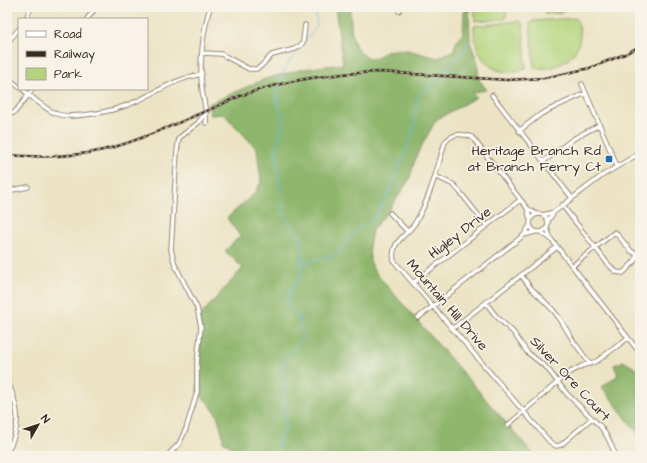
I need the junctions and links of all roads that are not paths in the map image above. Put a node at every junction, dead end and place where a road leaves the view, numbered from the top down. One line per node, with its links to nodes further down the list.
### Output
1 (31, 7): 4 (street)
2 (96, 7): 5 (street)
3 (210, 7): 9 (street)
4 (26, 18)
5 (88, 18)
6 (305, 25): 9 (street)
7 (18, 30): 8 (street)
8 (7, 43)
9 (203, 53): 10 (street)
10 (202, 74): 17 (street); 19 (street)
11 (7, 77): 13 (street)
12 (582, 84): 16 (street)
13 (18, 86)
14 (23, 90): 17 (street)
15 (32, 90): 17 (street)
16 (586, 93): 22 (street); 23 (street)
17 (29, 95): 20 (street)
18 (492, 96): 23 (street)
19 (206, 111): 21 (street); 69 (street)
20 (7, 116)
21 (206, 123)
22 (599, 124): 25 (street); 26 (street)
23 (519, 131): 25 (street)
24 (640, 153): 26 (street)
25 (544, 161): 30 (street)
26 (617, 166): 30 (street)
27 (435, 176): 31 (street, Mountain Hill Drive); 41 (street); 43 (street, Mountain Hill Drive)
28 (28, 187): 29 (street)
29 (7, 191)
30 (572, 198): 32 (street)
31 (520, 200): 33 (street, Mountain Hill Drive); 41 (street, Higley Drive)
32 (562, 205): 34 (street); 48 (street)
33 (527, 208): 36 (street, Mountain Hill Drive); 38 (street, Mountain Hill Drive)
34 (554, 212): 37 (street); 39 (street)
35 (390, 214): 43 (street)
36 (536, 214): 37 (street); 38 (street)
37 (543, 215): 39 (street)
38 (530, 219): 40 (street)
39 (548, 221): 42 (street)
40 (530, 225): 44 (street); 46 (street)
41 (487, 226): 53 (street, Higley Drive)
42 (547, 228): 45 (street); 47 (street)
43 (408, 232): 53 (street, Mountain Hill Drive)
44 (535, 232): 45 (street); 46 (street)
45 (541, 232): 47 (street)
46 (524, 235): 55 (street)
47 (551, 239): 49 (street)
48 (595, 247): 50 (street); 50 (street); 51 (street)
49 (557, 248): 51 (street); 52 (street)
50 (638, 255)
51 (572, 266): 58 (street)
52 (521, 275): 54 (street); 60 (street)
53 (413, 283): 55 (street, Mountain Hill Drive)
54 (486, 303): 57 (street); 62 (street, Silver Ore Court)
55 (432, 307): 56 (street); 57 (street, Mountain Hill Drive)
56 (418, 318)
57 (452, 329): 65 (street, Mountain Hill Drive)
58 (628, 338): 59 (street); 60 (street)
59 (640, 353)
60 (590, 364): 62 (street)
61 (7, 379): 63 (street)
62 (558, 382): 65 (street); 66 (street, Silver Ore Court)
63 (12, 391): 64 (street); 68 (street)
64 (7, 393)
65 (524, 412): 66 (street, Mountain Hill Drive); 67 (street)
66 (592, 418): 70 (street, Silver Ore Court)
67 (508, 425)
68 (7, 452)
69 (167, 456)
70 (616, 456)

